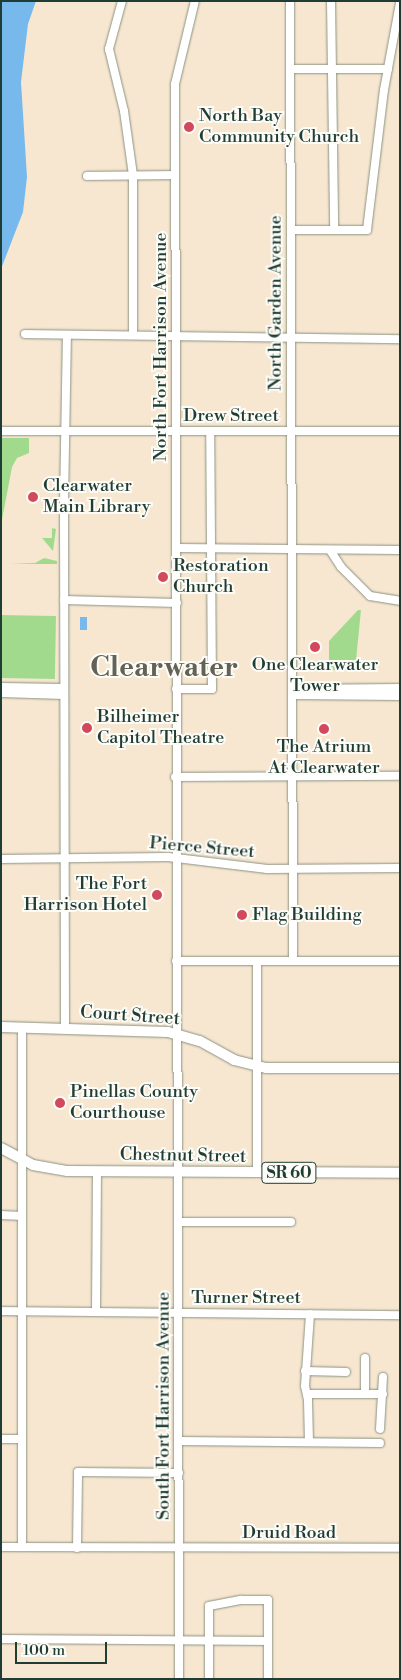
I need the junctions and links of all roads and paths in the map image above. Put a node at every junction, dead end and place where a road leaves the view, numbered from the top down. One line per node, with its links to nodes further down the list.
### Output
1 (122, 1): 10 (street)
2 (195, 1): 9 (street, North Fort Harrison Avenue)
3 (290, 1): 6 (street, North Garden Avenue)
4 (331, 1): 7 (street)
5 (400, 3): 8 (street)
6 (290, 69): 7 (street); 12 (street, North Garden Avenue)
7 (331, 69): 8 (street); 13 (street)
8 (388, 69): 13 (street)
9 (176, 174): 10 (street); 17 (street, North Fort Harrison Avenue)
10 (133, 175): 11 (street); 16 (street)
11 (87, 176)
12 (291, 230): 13 (street); 18 (street, North Garden Avenue)
13 (334, 230)
14 (25, 334): 15 (street)
15 (67, 335): 16 (street); 21 (street)
16 (133, 335): 17 (street)
17 (176, 337): 18 (street); 22 (street, North Fort Harrison Avenue)
18 (291, 338): 19 (street); 24 (street, North Garden Avenue)
19 (400, 339)
20 (1, 431): 21 (street, Drew Street)
21 (65, 431): 22 (street, Drew Street); 31 (street)
22 (176, 431): 23 (street, Drew Street); 26 (street, North Fort Harrison Avenue)
23 (210, 431): 24 (street, Drew Street); 27 (street)
24 (292, 431): 25 (street, Drew Street); 28 (street, North Garden Avenue)
25 (400, 431)
26 (177, 548): 27 (street); 33 (street, North Fort Harrison Avenue)
27 (211, 548): 28 (street); 37 (street)
28 (292, 548): 29 (street); 38 (street, North Garden Avenue)
29 (330, 550): 30 (street); 32 (street)
30 (400, 550)
31 (64, 600): 33 (street); 36 (street)
32 (400, 601)
33 (177, 602): 37 (street, North Fort Harrison Avenue)
34 (1, 687): 36 (street)
35 (400, 688): 38 (street)
36 (64, 692): 39 (street); 45 (street)
37 (176, 692): 42 (street, North Fort Harrison Avenue)
38 (293, 692): 40 (street); 43 (street, North Garden Avenue)
39 (1, 694)
40 (400, 696)
41 (400, 776): 43 (street)
42 (175, 777): 43 (street); 44 (street, North Fort Harrison Avenue)
43 (293, 777): 48 (street, North Garden Avenue)
44 (176, 857): 45 (street, Pierce Street); 48 (street, Pierce Street); 49 (street, North Fort Harrison Avenue)
45 (65, 858): 46 (street, Pierce Street); 55 (street)
46 (1, 859)
47 (400, 868): 48 (street, Pierce Street)
48 (293, 869): 51 (street, North Garden Avenue)
49 (176, 961): 50 (street); 57 (street, South Fort Harrison Avenue)
50 (257, 961): 51 (street); 58 (street)
51 (293, 961): 52 (street)
52 (400, 961)
53 (1, 1027): 54 (main road, Court Street)
54 (22, 1027): 55 (main road, Court Street); 56 (main road); 61 (street)
55 (65, 1028): 57 (main road, Court Street)
56 (1, 1031)
57 (177, 1033): 58 (main road, Court Street); 63 (street, South Fort Harrison Avenue)
58 (256, 1066): 59 (main road, Court Street); 64 (street)
59 (400, 1068)
60 (1, 1148): 61 (main road, Chestnut Street / SR 60)
61 (23, 1160): 62 (main road, Chestnut Street / SR 60); 67 (street)
62 (97, 1171): 63 (main road, Chestnut Street / SR 60); 72 (street)
63 (178, 1172): 64 (main road, Chestnut Street / SR 60); 68 (street, South Fort Harrison Avenue)
64 (257, 1173): 65 (main road, Chestnut Street / SR 60)
65 (400, 1173)
66 (1, 1216): 67 (street)
67 (22, 1216): 71 (street)
68 (178, 1222): 69 (street); 73 (street, South Fort Harrison Avenue)
69 (291, 1222)
70 (1, 1311): 71 (street, Turner Street)
71 (22, 1311): 72 (street, Turner Street); 85 (street)
72 (96, 1312): 73 (street, Turner Street)
73 (178, 1313): 74 (street, Turner Street); 86 (street, South Fort Harrison Avenue)
74 (310, 1314): 75 (street, Turner Street); 77 (street)
75 (400, 1315)
76 (365, 1358): 81 (street)
77 (306, 1371): 78 (street); 80 (street)
78 (346, 1372)
79 (384, 1377): 82 (street)
80 (307, 1394): 81 (street); 87 (street)
81 (365, 1394): 82 (street)
82 (383, 1394): 83 (street)
83 (380, 1429)
84 (1, 1440): 85 (street)
85 (22, 1440): 91 (street)
86 (179, 1441): 87 (street); 89 (street, South Fort Harrison Avenue)
87 (309, 1442): 88 (street)
88 (380, 1443)
89 (179, 1473): 92 (street); 93 (street, South Fort Harrison Avenue)
90 (1, 1547): 91 (street, Druid Road)
91 (22, 1547): 92 (street, Druid Road)
92 (77, 1548): 93 (street, Druid Road)
93 (179, 1548): 94 (street, Druid Road); 96 (street, South Fort Harrison Avenue)
94 (400, 1548)
95 (1, 1639): 96 (street)
96 (179, 1640): 97 (street); 100 (street, South Fort Harrison Avenue)
97 (209, 1640): 98 (street); 98 (street); 99 (street)
98 (268, 1641): 101 (street)
99 (209, 1677)
100 (179, 1679)
101 (268, 1679)

